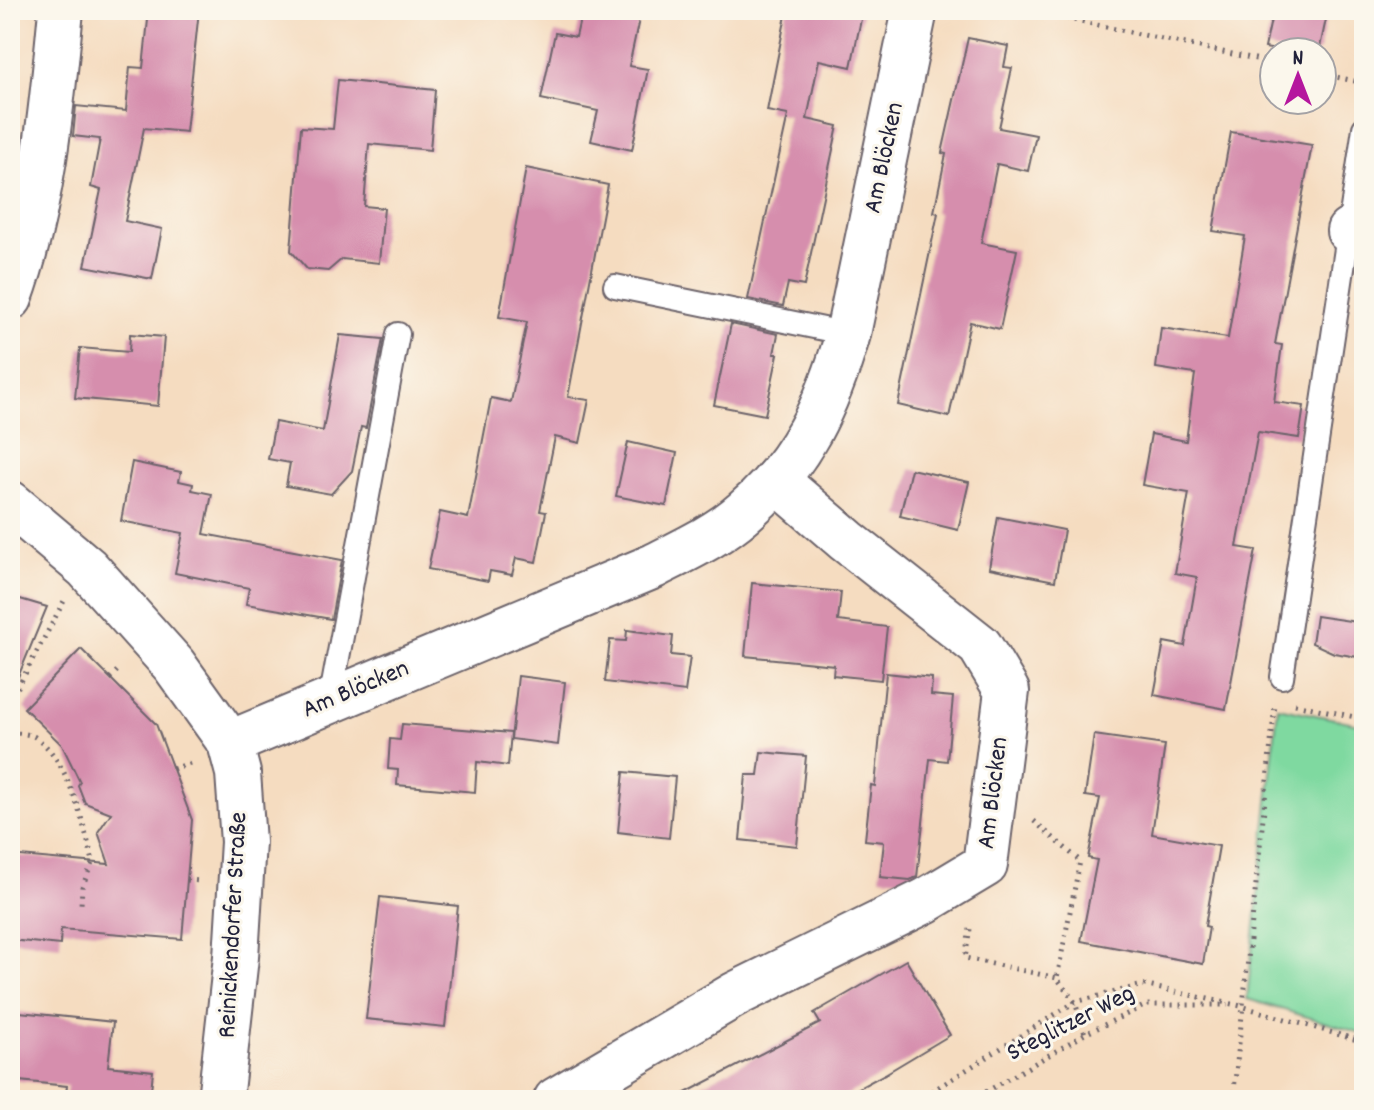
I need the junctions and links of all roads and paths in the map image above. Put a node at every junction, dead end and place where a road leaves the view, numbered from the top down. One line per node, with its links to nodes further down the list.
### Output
1 (61, 10): 10 (street)
2 (915, 10): 12 (street, Am Blöcken)
3 (1027, 10): 4 (path)
4 (1258, 60)
5 (1338, 77): 6 (path)
6 (1364, 83)
7 (1364, 128): 8 (lane)
8 (1357, 231): 16 (lane)
9 (615, 286): 12 (lane)
10 (10, 298)
11 (398, 334): 18 (lane)
12 (848, 334): 13 (street, Am Blöcken)
13 (776, 480): 18 (street, Am Blöcken); 32 (street, Am Blöcken)
14 (10, 503): 15 (street, Reinickendorfer Straße)
15 (87, 568): 19 (path); 22 (street, Reinickendorfer Straße)
16 (1282, 677): 17 (path)
17 (1275, 699): 20 (path); 28 (path)
18 (330, 701): 22 (street, Am Blöcken)
19 (10, 702)
20 (1364, 719)
21 (10, 733): 24 (path)
22 (230, 743): 31 (street, Reinickendorfer Straße)
23 (1074, 880): 26 (path)
24 (81, 905)
25 (970, 929): 26 (path)
26 (1057, 978): 27 (path)
27 (1075, 1002): 28 (path, Steglitzer Weg); 29 (path); 33 (path, Steglitzer Weg)
28 (1241, 1006): 29 (path, Steglitzer Weg); 30 (path, Steglitzer Weg); 35 (path)
29 (1085, 1034): 34 (path, Steglitzer Weg)
30 (1364, 1042)
31 (220, 1100)
32 (556, 1100)
33 (918, 1100)
34 (972, 1100)
35 (1233, 1100)

